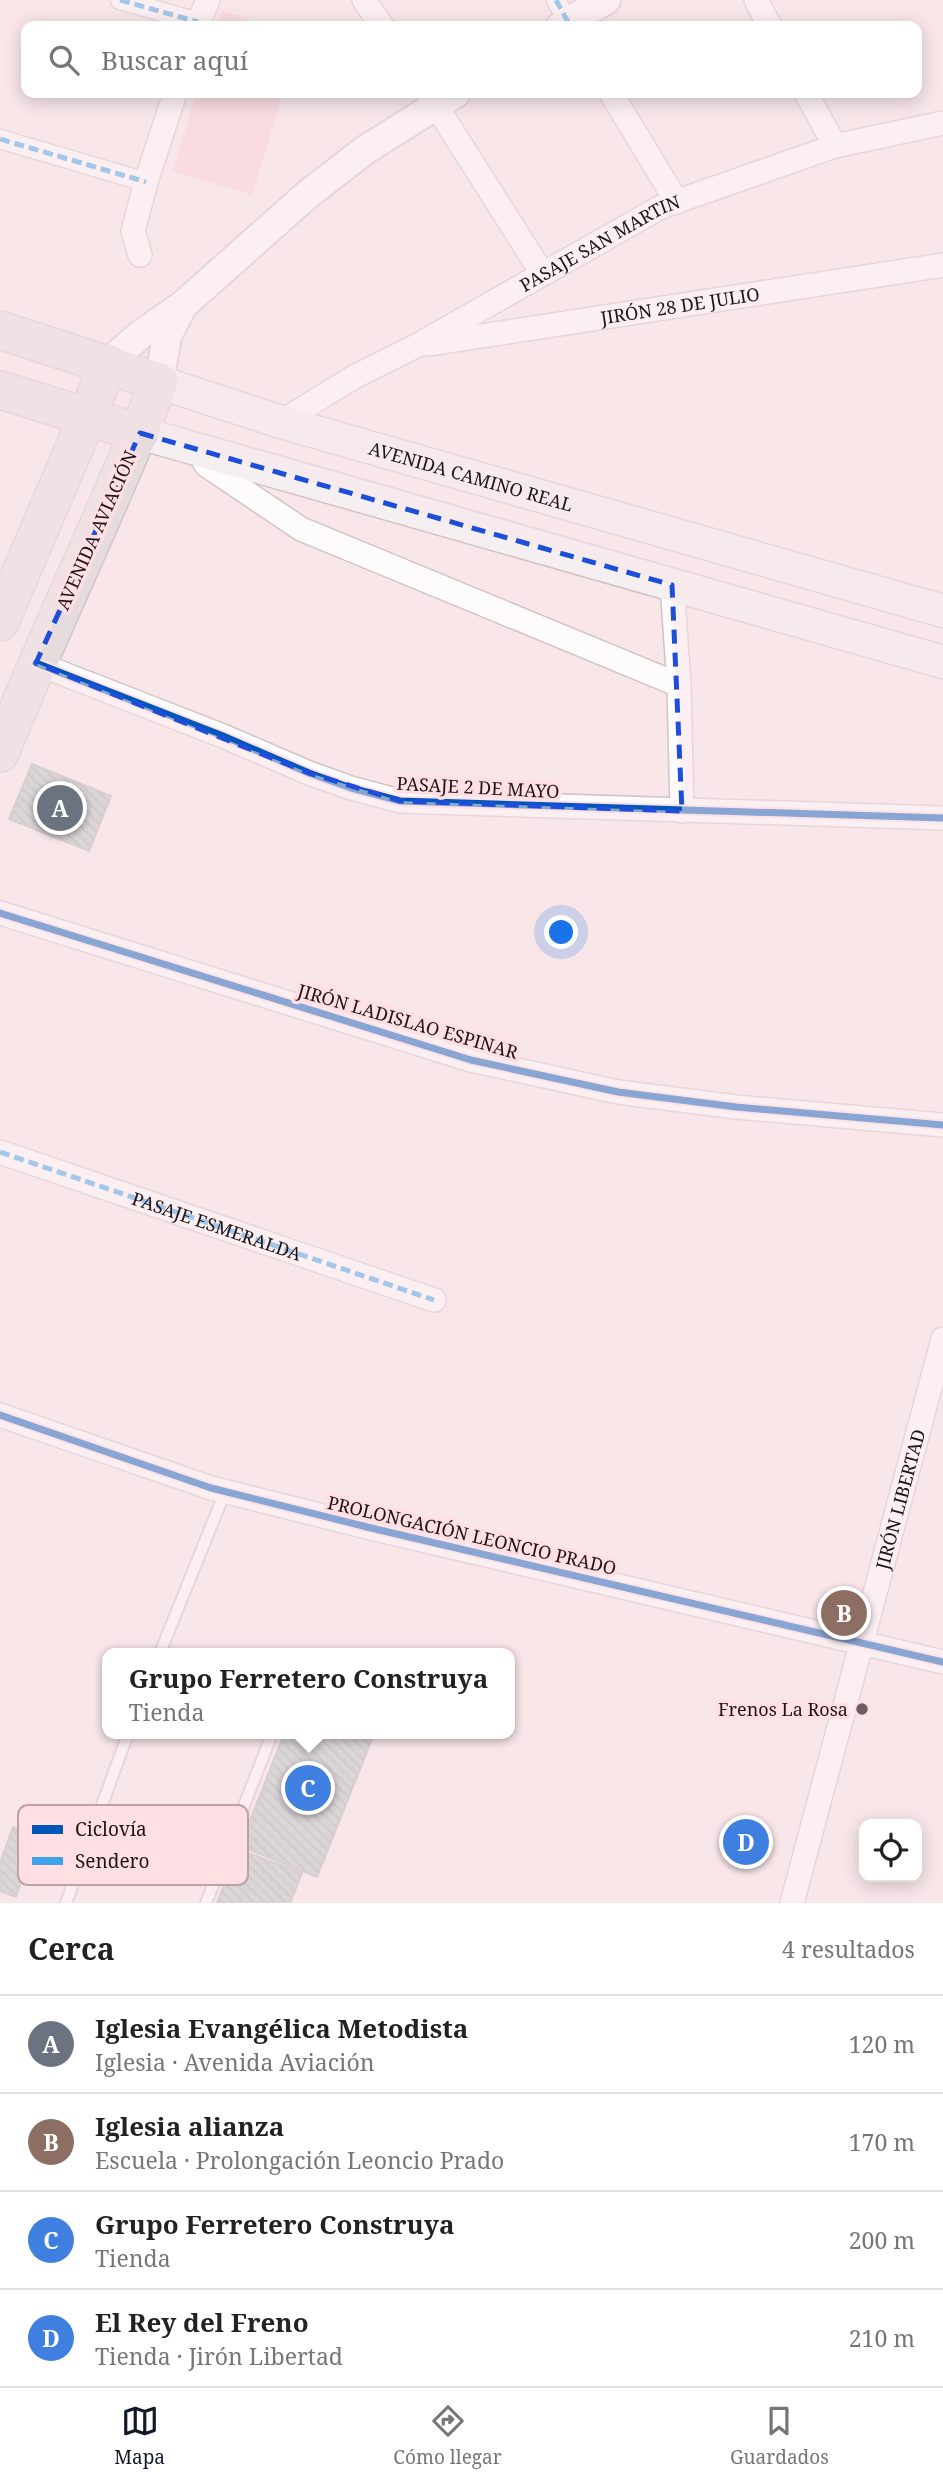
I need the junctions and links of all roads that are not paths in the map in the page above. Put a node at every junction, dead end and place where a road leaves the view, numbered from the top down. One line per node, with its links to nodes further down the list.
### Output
1 (120, 0): 7 (street)
2 (208, 0): 8 (street)
3 (364, 0): 9 (street)
4 (606, 0): 6 (street)
5 (756, 0): 10 (street)
6 (564, 19)
7 (188, 21)
8 (199, 21)
9 (379, 21)
10 (767, 21)
11 (173, 98): 19 (street)
12 (439, 98): 24 (street, AVENIDA AVIACIÓN)
13 (441, 98): 23 (street)
14 (614, 98): 20 (street)
15 (809, 98): 18 (street)
16 (943, 123): 18 (street, PASAJE SAN MARTIN)
17 (0, 139): 19 (street)
18 (835, 146): 20 (street, PASAJE SAN MARTIN)
19 (146, 182): 21 (street)
20 (677, 202): 23 (street, PASAJE SAN MARTIN)
21 (140, 255)
22 (943, 265): 26 (street, JIRÓN 28 DE JULIO)
23 (541, 273): 26 (street, PASAJE SAN MARTIN)
24 (183, 304): 27 (street, AVENIDA AVIACIÓN); 28 (street, AVENIDA AVIACIÓN)
25 (0, 330): 27 (highway, AVENIDA CAMINO REAL)
26 (416, 346): 31 (street, PASAJE SAN MARTIN)
27 (107, 363): 28 (highway, AVENIDA CAMINO REAL); 30 (highway, AVENIDA AVIACIÓN)
28 (159, 382): 31 (main road, AVENIDA CAMINO REAL); 32 (highway, AVENIDA AVIACIÓN)
29 (0, 390): 30 (highway)
30 (87, 418): 32 (highway); 36 (highway, AVENIDA AVIACIÓN)
31 (281, 422): 35 (main road, AVENIDA CAMINO REAL)
32 (140, 432): 33 (main road); 38 (highway, AVENIDA AVIACIÓN)
33 (198, 449): 34 (main road); 39 (street)
34 (672, 585): 37 (main road); 39 (street)
35 (943, 611)
36 (0, 622)
37 (943, 662)
38 (36, 663): 40 (highway, AVENIDA AVIACIÓN); 41 (street, PASAJE 2 DE MAYO)
39 (679, 685): 41 (street)
40 (0, 753)
41 (682, 811): 42 (street, PASAJE 2 DE MAYO)
42 (943, 818)
43 (0, 913): 44 (street, JIRÓN LADISLAO ESPINAR)
44 (943, 1125)
45 (0, 1152): 46 (street, PASAJE ESMERALDA)
46 (434, 1300)
47 (943, 1339): 50 (street, JIRÓN LIBERTAD)
48 (0, 1415): 49 (street, PROLONGACIÓN LEONCIO PRADO)
49 (225, 1492): 50 (street, PROLONGACIÓN LEONCIO PRADO); 51 (lane)
50 (862, 1642): 52 (street, PROLONGACIÓN LEONCIO PRADO); 61 (street, JIRÓN LIBERTAD)
51 (162, 1648)
52 (943, 1662)
53 (126, 1739): 55 (lane)
54 (270, 1739): 56 (lane)
55 (102, 1805)
56 (244, 1805)
57 (73, 1885): 59 (lane)
58 (212, 1885): 60 (lane)
59 (66, 1903)
60 (205, 1903)
61 (792, 1903)

